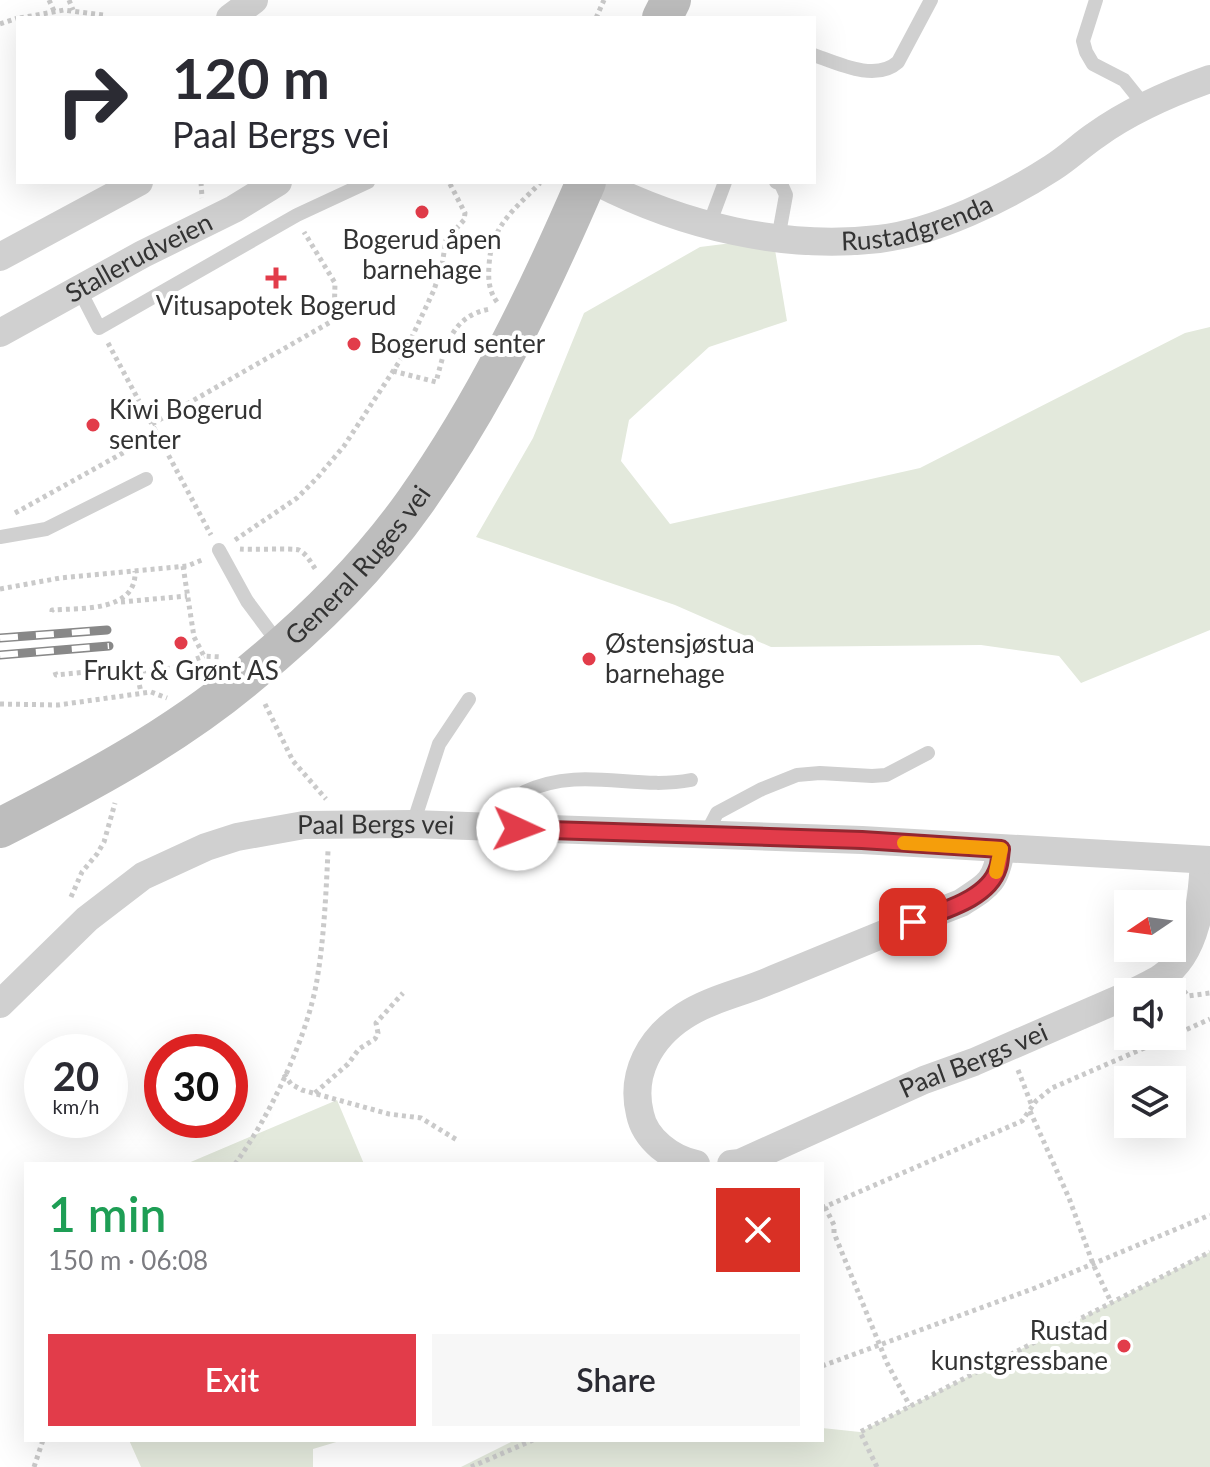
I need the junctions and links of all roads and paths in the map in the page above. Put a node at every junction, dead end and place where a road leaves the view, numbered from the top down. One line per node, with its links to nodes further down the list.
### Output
1 (49, 0): 7 (path)
2 (69, 0): 6 (path)
3 (254, 0): 10 (street)
4 (931, 0): 11 (lane)
5 (1096, 0): 13 (lane)
6 (73, 10): 7 (path); 9 (path)
7 (54, 11): 8 (path)
8 (29, 16)
9 (103, 16)
10 (233, 16)
11 (816, 56)
12 (1210, 79): 13 (street, Rustadgrenda)
13 (1144, 105): 25 (street, Rustadgrenda)
14 (135, 184): 26 (street)
15 (275, 184): 27 (street, Stallerudveien)
16 (364, 184): 23 (lane)
17 (450, 184): 30 (path)
18 (539, 184): 30 (path)
19 (585, 184): 46 (main road, General Ruges vei)
20 (601, 184): 24 (street, Rustadgrenda)
21 (724, 184): 24 (lane)
22 (781, 184): 25 (lane)
23 (295, 217): 28 (lane); 33 (path)
24 (709, 225): 25 (street, Rustadgrenda)
25 (778, 239)
26 (0, 257)
27 (79, 289): 28 (lane); 29 (street, Stallerudveien)
28 (99, 328): 31 (path)
29 (0, 333)
30 (393, 371): 38 (path)
31 (139, 401)
32 (146, 413): 33 (path)
33 (152, 424): 34 (path)
34 (157, 434): 36 (path); 38 (path)
35 (146, 479): 37 (lane)
36 (12, 514)
37 (0, 537)
38 (219, 550): 39 (path); 41 (path); 46 (lane)
39 (183, 566): 40 (path); 43 (path)
40 (135, 571): 42 (path); 44 (path)
41 (319, 574)
42 (0, 589)
43 (187, 596): 44 (path); 47 (path)
44 (117, 602): 45 (path)
45 (52, 612)
46 (282, 647): 61 (main road, General Ruges vei)
47 (204, 656): 48 (path); 50 (path)
48 (230, 657)
49 (55, 672): 50 (path)
50 (134, 672): 51 (path)
51 (141, 692): 54 (path); 55 (path)
52 (261, 696): 59 (path)
53 (469, 699): 60 (lane)
54 (171, 701)
55 (0, 704)
56 (928, 753): 63 (lane)
57 (691, 780): 62 (lane)
58 (118, 793): 67 (path)
59 (327, 808)
60 (413, 824): 62 (street, Paal Bergs vei); 67 (street, Paal Bergs vei)
61 (0, 828)
62 (518, 829): 63 (street, Paal Bergs vei)
63 (704, 836): 65 (street, Paal Bergs vei)
64 (328, 841): 78 (path)
65 (1001, 849): 66 (street, Paal Bergs vei); 83 (street)
66 (1207, 860): 68 (street, Paal Bergs vei)
67 (87, 919): 73 (street, Paal Bergs vei)
68 (1161, 978)
69 (403, 993): 79 (path)
70 (1210, 993): 71 (path)
71 (1186, 994)
72 (1114, 1001): 84 (street, Paal Bergs vei)
73 (0, 1004)
74 (1210, 1019): 75 (path)
75 (1186, 1030)
76 (1140, 1050): 80 (path)
77 (1018, 1069): 80 (path)
78 (284, 1073): 79 (path); 82 (path)
79 (314, 1094): 81 (path)
80 (1031, 1108): 85 (path); 88 (path)
81 (457, 1140)
82 (236, 1162)
83 (691, 1162)
84 (742, 1162)
85 (824, 1207): 90 (path)
86 (1210, 1215): 88 (path)
87 (1210, 1252): 89 (path)
88 (1093, 1264): 89 (path); 90 (path)
89 (1111, 1302): 92 (path)
90 (880, 1345): 91 (path); 92 (path)
91 (824, 1365)
92 (910, 1406): 97 (path)
93 (42, 1442): 95 (path)
94 (528, 1442): 96 (path)
95 (34, 1467)
96 (471, 1467)
97 (877, 1467)

